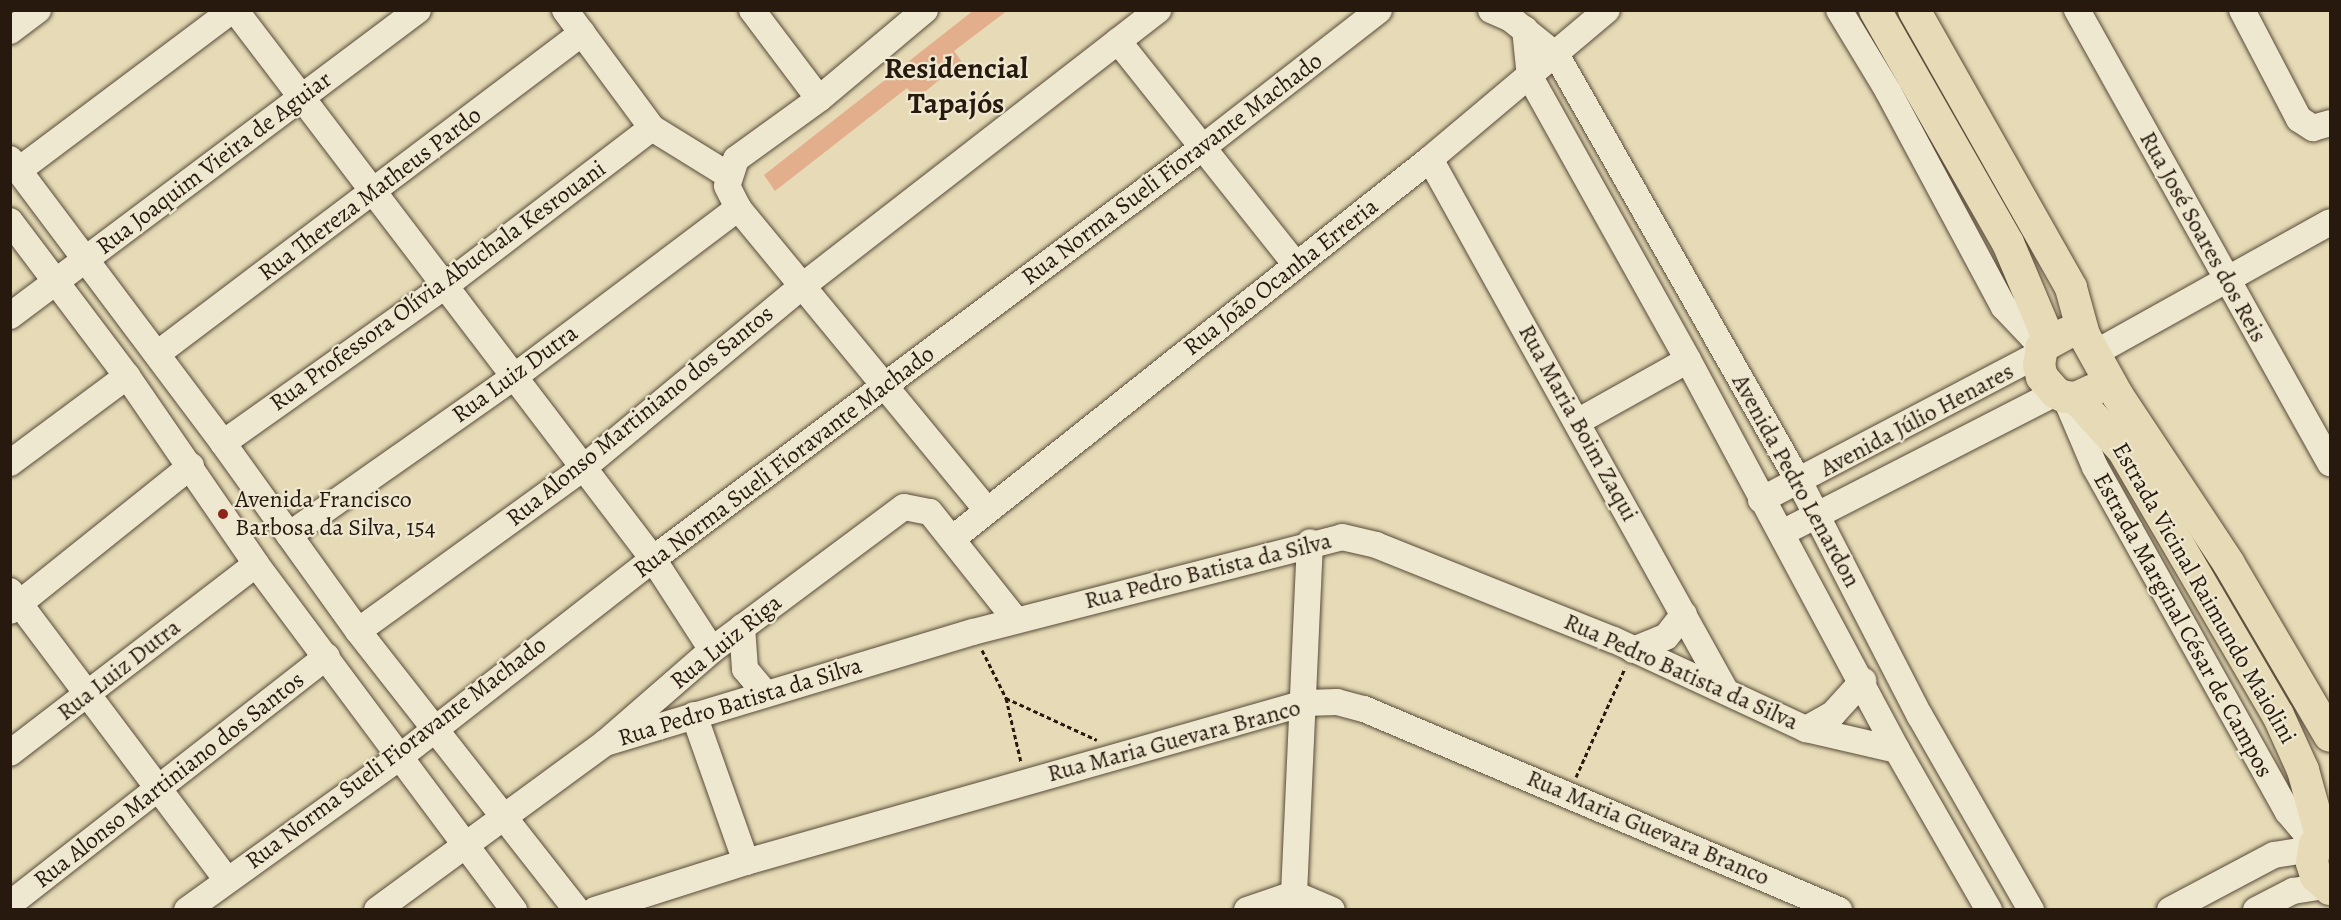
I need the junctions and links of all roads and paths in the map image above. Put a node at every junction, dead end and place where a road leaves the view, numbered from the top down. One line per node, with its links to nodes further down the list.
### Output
1 (38, 10): 17 (street)
2 (233, 10): 22 (street); 28 (street)
3 (418, 10): 22 (street, Rua Joaquim Vieira de Aguiar)
4 (565, 10): 18 (street)
5 (752, 10): 23 (street)
6 (925, 10): 23 (street)
7 (1158, 10): 19 (street, Rua Alonso Martiniano dos Santos)
8 (1379, 10): 26 (street, Rua Norma Sueli Fioravante Machado)
9 (1491, 10): 16 (street)
10 (1607, 10): 20 (street, Rua João Ocanha Erreria)
11 (1839, 10): 41 (street)
12 (1875, 10): 41 (main road)
13 (1914, 10): 42 (main road, Estrada Vicinal Raimundo Maiolini)
14 (2077, 10): 36 (street, Rua José Soares dos Reis)
15 (2253, 15): 24 (street)
16 (1525, 29): 20 (street); 21 (street)
17 (10, 31)
18 (582, 33): 25 (street); 30 (street, Rua Thereza Matheus Pardo)
19 (1118, 41): 26 (street); 38 (street, Rua Alonso Martiniano dos Santos)
20 (1557, 56): 21 (street, Rua João Ocanha Erreria); 55 (street, Avenida Pedro Lenardon)
21 (1530, 77): 27 (street, Rua João Ocanha Erreria); 44 (street, Avenida Pedro Lenardon)
22 (302, 98): 30 (street); 34 (street, Rua Joaquim Vieira de Aguiar)
23 (819, 99): 29 (street)
24 (2322, 126)
25 (652, 128): 29 (street); 39 (street, Rua Professora Olívia Abuchala Kesrouani)
26 (1202, 148): 35 (street); 47 (street, Rua Norma Sueli Fioravante Machado)
27 (1430, 159): 35 (street, Rua João Ocanha Erreria); 49 (street, Rua Maria Boim Zaqui)
28 (15, 165): 34 (street)
29 (728, 175): 31 (street)
30 (373, 192): 39 (street); 43 (street, Rua Thereza Matheus Pardo)
31 (738, 208): 38 (street); 46 (street, Rua Luiz Dutra)
32 (10, 221): 37 (street)
33 (2331, 222): 36 (street)
34 (86, 259): 37 (street, Rua Joaquim Vieira de Aguiar); 43 (street)
35 (1296, 265): 57 (street, Rua João Ocanha Erreria)
36 (2226, 280): 42 (street); 52 (street, Rua José Soares dos Reis)
37 (56, 282): 40 (street, Rua Joaquim Vieira de Aguiar); 45 (street)
38 (805, 284): 47 (street); 54 (street, Rua Alonso Martiniano dos Santos)
39 (445, 286): 46 (street); 50 (street, Rua Professora Olívia Abuchala Kesrouani)
40 (10, 316)
41 (2044, 347): 42 (main road); 48 (main road); 55 (street, Avenida Júlio Henares)
42 (2094, 352): 48 (main road); 83 (main road, Estrada Vicinal Raimundo Maiolini)
43 (157, 354): 50 (street)
44 (1688, 360): 49 (street); 56 (street, Avenida Pedro Lenardon)
45 (128, 376): 51 (street); 53 (street)
46 (514, 376): 54 (street); 60 (street, Rua Luiz Dutra)
47 (886, 385): 57 (street); 63 (street, Rua Norma Sueli Fioravante Machado)
48 (2066, 396): 58 (street, Avenida Júlio Henares); 93 (main road, Estrada Vicinal Raimundo Maiolini)
49 (1577, 422): 66 (street, Rua Maria Boim Zaqui)
50 (223, 442): 60 (street)
51 (10, 463)
52 (2331, 463)
53 (191, 466): 64 (street); 65 (street)
54 (583, 468): 63 (street); 69 (street, Rua Alonso Martiniano dos Santos)
55 (1800, 483): 56 (street, Avenida Júlio Henares); 58 (street, Avenida Pedro Lenardon)
56 (1761, 500): 59 (street, Avenida Pedro Lenardon)
57 (986, 509): 61 (street, Rua João Ocanha Erreria)
58 (1817, 516): 59 (street, Avenida Júlio Henares); 109 (street, Avenida Pedro Lenardon)
59 (1782, 533): 74 (street, Avenida Pedro Lenardon)
60 (290, 535): 69 (street)
61 (952, 539): 67 (street); 68 (street, Rua Luiz Riga)
62 (1310, 542): 67 (street, Rua Pedro Batista da Silva); 72 (street, Rua Pedro Batista da Silva); 79 (street)
63 (653, 559): 71 (street); 81 (street, Rua Norma Sueli Fioravante Machado)
64 (256, 564): 73 (street); 77 (street, Rua Luiz Dutra)
65 (14, 602): 77 (street)
66 (1684, 614): 72 (street); 75 (street, Rua Maria Boim Zaqui)
67 (1016, 620): 70 (street, Rua Pedro Batista da Silva)
68 (742, 627): 71 (street, Rua Luiz Riga); 76 (street)
69 (358, 631): 81 (street)
70 (973, 632): 76 (street, Rua Pedro Batista da Silva); 78 (path)
71 (712, 650): 85 (street, Rua Luiz Riga)
72 (1633, 650): 75 (street, Rua Pedro Batista da Silva); 91 (path)
73 (327, 656): 88 (street); 90 (street, Rua Alonso Martiniano dos Santos)
74 (1863, 681): 82 (street); 86 (street, Avenida Pedro Lenardon)
75 (1724, 688): 82 (street, Rua Pedro Batista da Silva)
76 (765, 693): 80 (street, Rua Pedro Batista da Silva)
77 (88, 695): 87 (street, Rua Luiz Dutra); 90 (street)
78 (1006, 698): 84 (path); 89 (path)
79 (1305, 703): 89 (street, Rua Maria Guevara Branco); 91 (street, Rua Maria Guevara Branco); 98 (street)
80 (694, 715): 85 (street, Rua Pedro Batista da Silva); 95 (street)
81 (434, 728): 88 (street, Rua Norma Sueli Fioravante Machado); 92 (street)
82 (1806, 729): 86 (street, Rua Pedro Batista da Silva)
83 (2331, 736)
84 (1108, 742)
85 (605, 743): 92 (street, Rua Luiz Riga)
86 (1897, 750): 108 (street, Avenida Pedro Lenardon)
87 (10, 753)
88 (400, 756): 94 (street); 96 (street, Rua Norma Sueli Fioravante Machado)
89 (1025, 782): 95 (street, Rua Maria Guevara Branco)
90 (157, 787): 96 (street); 99 (street, Rua Alonso Martiniano dos Santos)
91 (1568, 795): 107 (street, Rua Maria Guevara Branco)
92 (506, 815): 94 (street, Rua Luiz Riga); 103 (street)
93 (2320, 839): 97 (main road, Estrada Vicinal Raimundo Maiolini); 110 (street)
94 (466, 843): 101 (street, Rua Luiz Riga); 102 (street)
95 (746, 862): 104 (street, Rua Maria Guevara Branco)
96 (226, 879): 100 (street, Rua Norma Sueli Fioravante Machado)
97 (2328, 887): 111 (street)
98 (1294, 894): 105 (street); 106 (street)
99 (10, 904)
100 (188, 909)
101 (377, 909)
102 (514, 909)
103 (577, 909)
104 (595, 909)
105 (1247, 909)
106 (1332, 909)
107 (1839, 909)
108 (1989, 909)
109 (2031, 909)
110 (2170, 909)
111 (2256, 909)

